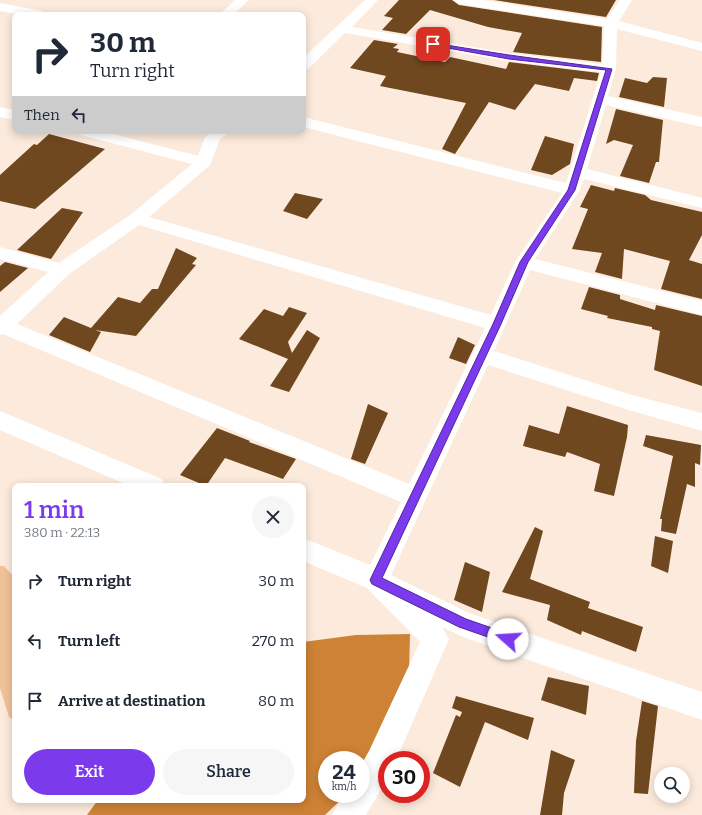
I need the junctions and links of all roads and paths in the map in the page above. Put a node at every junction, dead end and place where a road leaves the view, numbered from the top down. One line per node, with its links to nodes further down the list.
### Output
1 (243, 0): 7 (street)
2 (372, 0): 9 (street)
3 (459, 0): 8 (street)
4 (626, 0): 8 (street)
5 (0, 7): 6 (street)
6 (26, 12)
7 (229, 12)
8 (611, 23): 10 (street); 12 (street)
9 (342, 29): 11 (street); 12 (street)
10 (702, 47)
11 (306, 63)
12 (609, 69): 13 (street)
13 (601, 99): 16 (street); 21 (street)
14 (0, 112): 15 (street)
15 (12, 114)
16 (702, 122)
17 (306, 123): 21 (street)
18 (96, 134): 20 (street)
19 (218, 134): 20 (street)
20 (204, 162): 23 (street)
21 (574, 181): 22 (street); 25 (street)
22 (702, 203)
23 (136, 219): 26 (street); 28 (street)
24 (0, 253): 26 (street)
25 (524, 262): 27 (street); 28 (street)
26 (62, 270): 29 (street)
27 (702, 308)
28 (497, 324): 30 (street)
29 (1, 327): 34 (street)
30 (482, 355): 32 (street); 34 (street)
31 (0, 420): 33 (street)
32 (702, 422)
33 (147, 483)
34 (415, 497): 36 (street)
35 (306, 550): 36 (street)
36 (376, 580): 37 (street); 38 (street)
37 (702, 706)
38 (370, 779)
39 (355, 803): 40 (street)
40 (348, 815)

